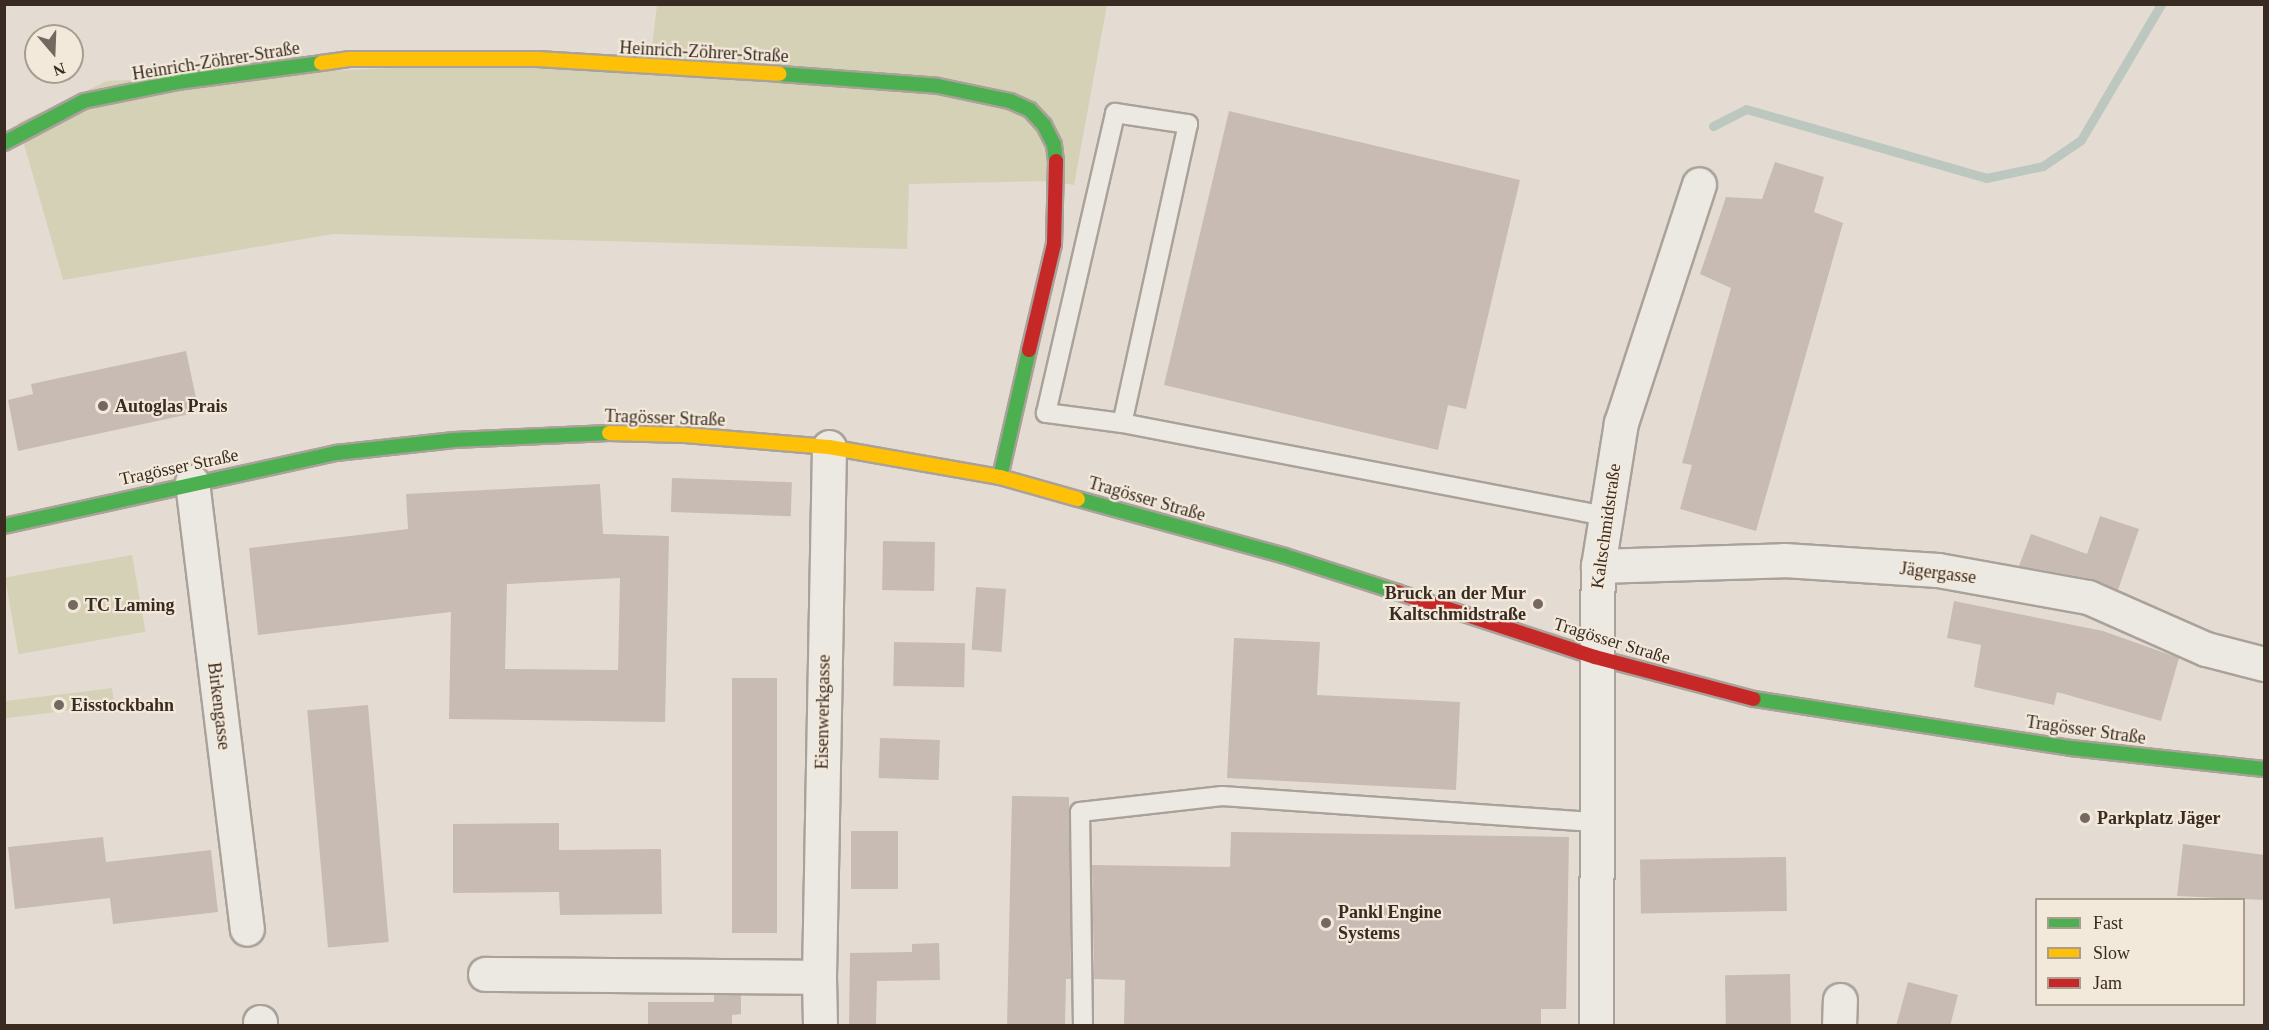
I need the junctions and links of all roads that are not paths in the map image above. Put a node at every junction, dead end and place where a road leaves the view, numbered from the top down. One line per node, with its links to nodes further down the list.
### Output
1 (4, 143): 5 (main road, Heinrich-Zöhrer-Straße)
2 (1699, 184): 7 (street, Kaltschmidstraße)
3 (1122, 423): 3 (lane); 7 (lane)
4 (830, 447): 5 (main road, Tragösser Straße); 6 (main road, Tragösser Straße); 16 (street, Eisenwerkgasse)
5 (1000, 477): 10 (main road, Tragösser Straße)
6 (192, 482): 8 (main road, Tragösser Straße); 14 (street, Birkengasse)
7 (1606, 516): 9 (street, Kaltschmidstraße)
8 (4, 526)
9 (1598, 566): 10 (street, Kaltschmidstraße); 11 (street, Jägergasse)
10 (1595, 657): 12 (main road, Tragösser Straße); 13 (street, Kaltschmidstraße)
11 (2265, 664)
12 (2265, 770)
13 (1597, 822): 18 (lane); 19 (street, Kaltschmidstraße)
14 (247, 929)
15 (485, 974): 16 (street)
16 (819, 977): 17 (street, Eisenwerkgasse)
17 (820, 1026)
18 (1083, 1026)
19 (1596, 1026)

